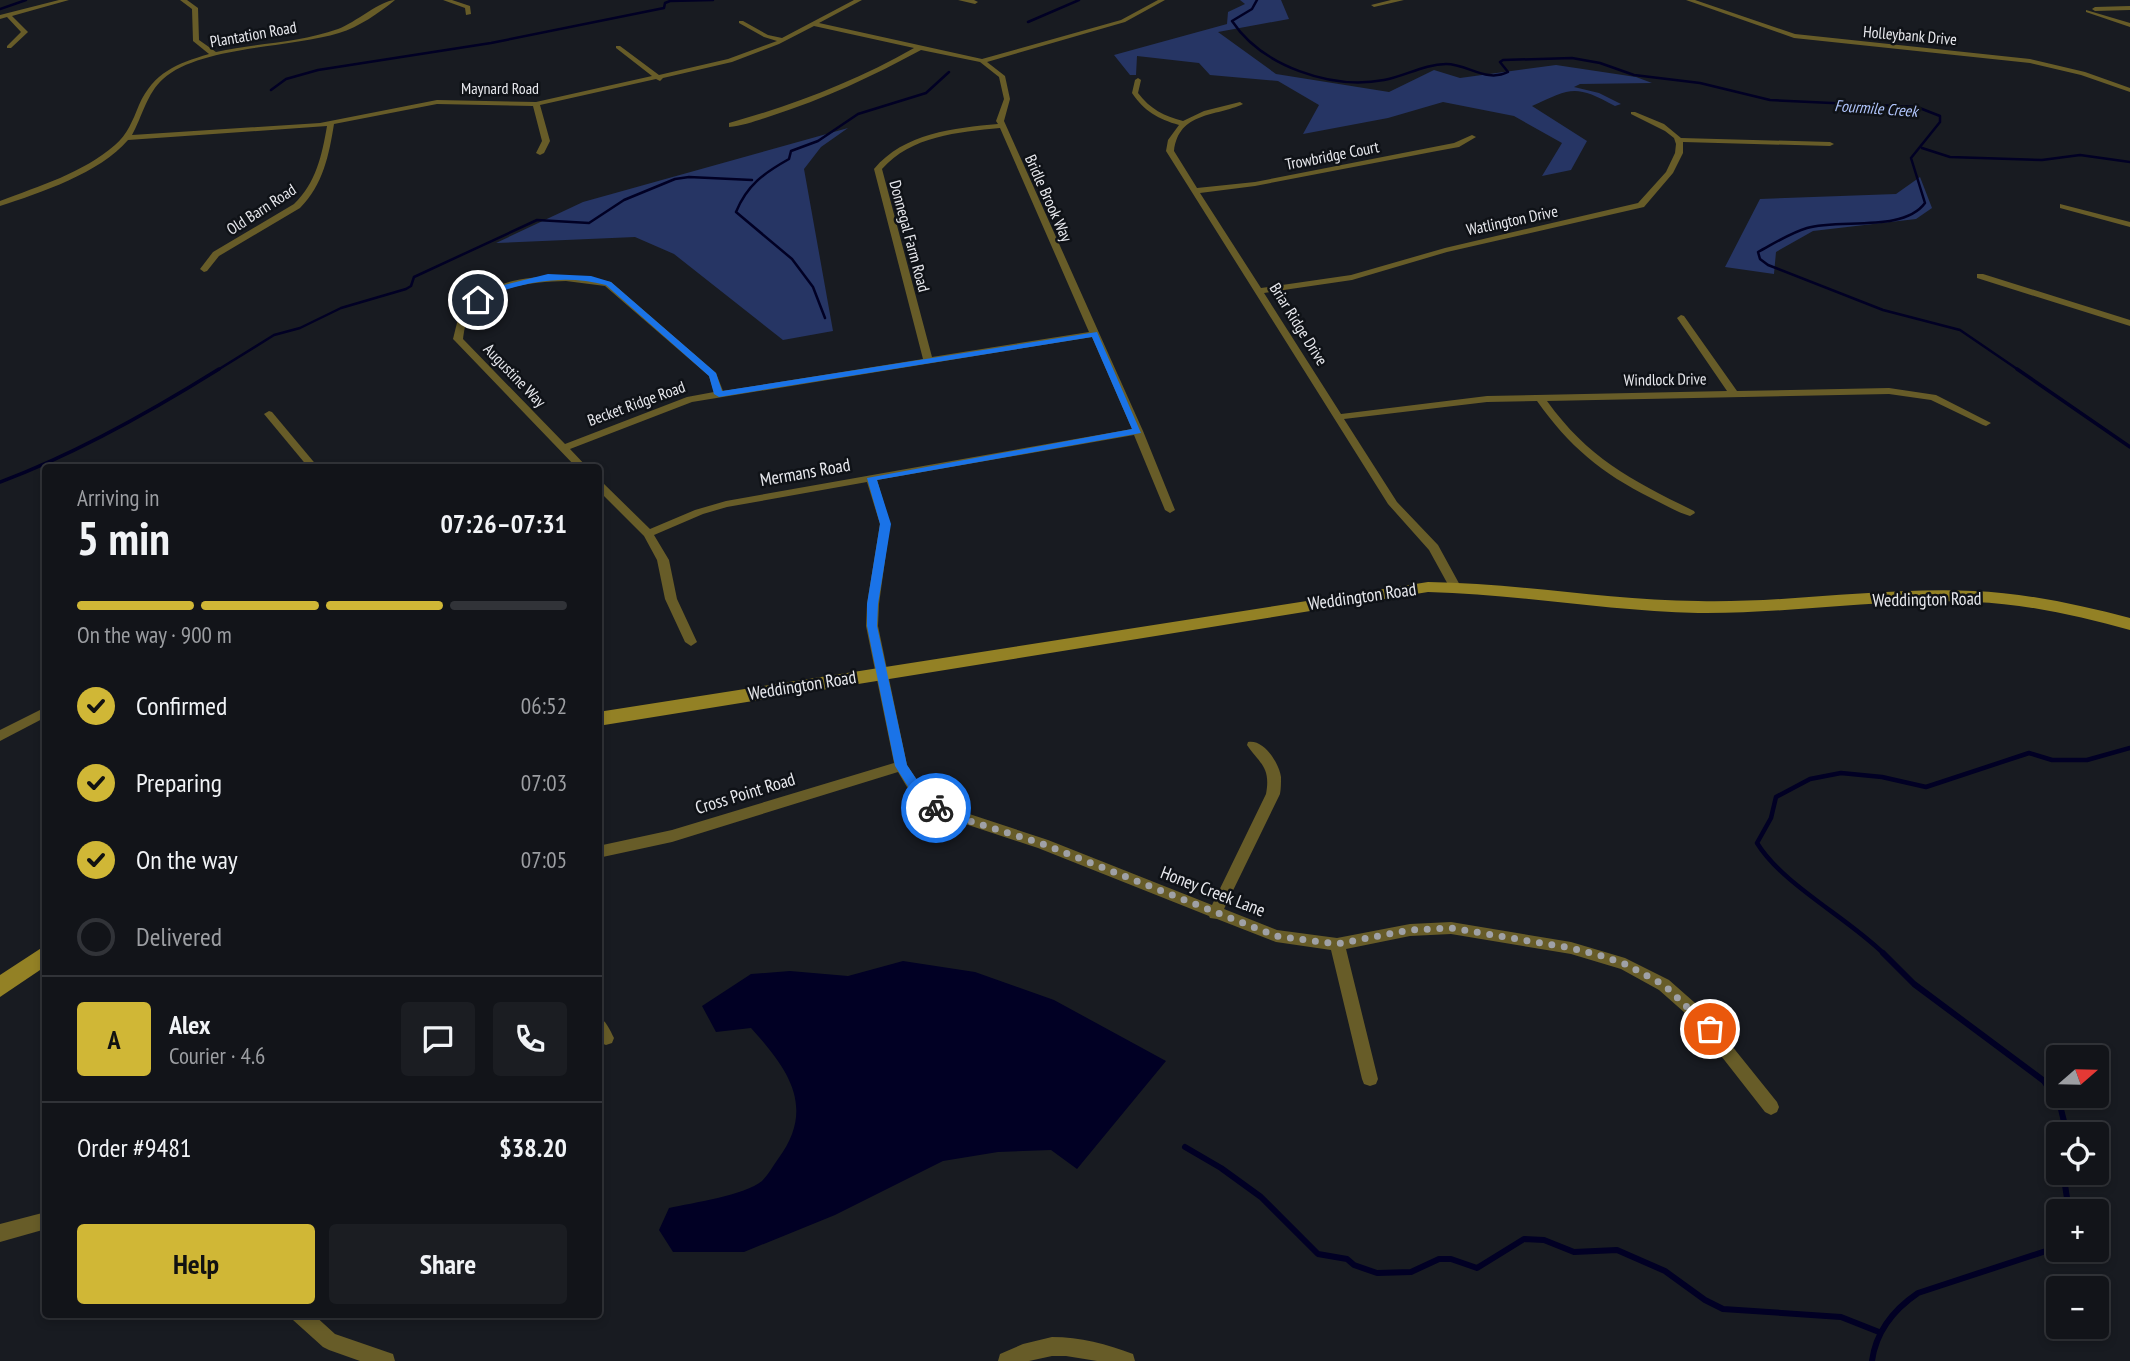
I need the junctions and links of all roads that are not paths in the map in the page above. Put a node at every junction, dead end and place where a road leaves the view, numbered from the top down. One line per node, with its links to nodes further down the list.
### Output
1 (66, 0): 14 (street)
2 (183, 0): 23 (street)
3 (391, 0): 23 (street, Plantation Road)
4 (446, 0): 13 (street)
5 (859, 0): 17 (street, Maynard Road)
6 (961, 0): 10 (street)
7 (1162, 0): 24 (street)
8 (1401, 0): 11 (street)
9 (1689, 0): 27 (street, Holleybank Drive)
10 (975, 2)
11 (1374, 5)
12 (2130, 8): 18 (street)
13 (468, 14)
14 (8, 15): 15 (street); 20 (street)
15 (0, 17)
16 (741, 22): 19 (street)
17 (814, 24): 19 (street, Maynard Road); 22 (street)
18 (2130, 25)
19 (782, 40): 25 (street, Maynard Road)
20 (9, 47)
21 (618, 47): 25 (street)
22 (921, 47): 24 (street); 33 (street)
23 (214, 54): 36 (street, Plantation Road)
24 (982, 61): 34 (street)
25 (660, 79): 28 (street, Maynard Road)
26 (1138, 80): 32 (street)
27 (2130, 90)
28 (536, 104): 31 (street, Maynard Road); 39 (street)
29 (1240, 104): 32 (street)
30 (1633, 113): 37 (street)
31 (331, 123): 36 (street, Maynard Road); 44 (street, Old Barn Road)
32 (1184, 124): 40 (street, Briar Ridge Drive)
33 (732, 125)
34 (1002, 126): 49 (street, Bridle Brook Way); 50 (street, Donnegal Farm Road)
35 (1472, 137): 40 (street, Trowbridge Court)
36 (125, 138): 41 (street, Plantation Road)
37 (1679, 140): 38 (street); 46 (street, Watlington Drive)
38 (1830, 144)
39 (540, 153)
40 (1195, 191): 46 (street, Briar Ridge Drive)
41 (0, 204)
42 (2063, 206): 43 (street)
43 (2130, 225)
44 (204, 270)
45 (1980, 276): 48 (street)
46 (1259, 290): 55 (street, Briar Ridge Drive)
47 (1681, 318): 51 (street)
48 (2130, 323)
49 (1094, 334): 50 (street, Becket Ridge Road); 57 (street, Bridle Brook Way)
50 (928, 360): 52 (street, Becket Ridge Road)
51 (1733, 393): 53 (street, Windlock Drive); 56 (street, Windlock Drive)
52 (719, 394): 58 (street, Becket Ridge Road); 58 (street, Augustine Way)
53 (1539, 397): 55 (street, Windlock Drive); 64 (street)
54 (269, 414): 59 (street)
55 (1339, 417): 66 (street, Briar Ridge Drive)
56 (1986, 423)
57 (1138, 431): 61 (street, Mermans Road); 63 (street, Bridle Brook Way)
58 (563, 448): 60 (street, Augustine Way)
59 (311, 464)
60 (579, 464)
61 (871, 478): 65 (street, Mermans Road); 69 (street, Honey Creek Lane)
62 (602, 488): 65 (street)
63 (1170, 510)
64 (1690, 513)
65 (648, 534): 68 (street)
66 (1455, 587): 67 (main road, Weddington Road); 69 (main road, Weddington Road)
67 (2130, 624)
68 (691, 642)
69 (884, 672): 71 (main road, Weddington Road); 74 (street, Honey Creek Lane)
70 (42, 713): 72 (street)
71 (602, 718)
72 (0, 736)
73 (1253, 745): 76 (street)
74 (901, 766): 75 (street, Cross Point Road); 76 (street, Honey Creek Lane)
75 (602, 851)
76 (1215, 914): 77 (street, Honey Creek Lane)
77 (1337, 944): 80 (street); 81 (street, Honey Creek Lane)
78 (42, 957): 79 (main road)
79 (0, 987)
80 (1370, 1079)
81 (1771, 1107)
82 (42, 1221): 83 (street)
83 (0, 1233)
84 (304, 1318): 85 (street)
85 (386, 1361)
86 (1007, 1361): 87 (street)
87 (1126, 1361)

